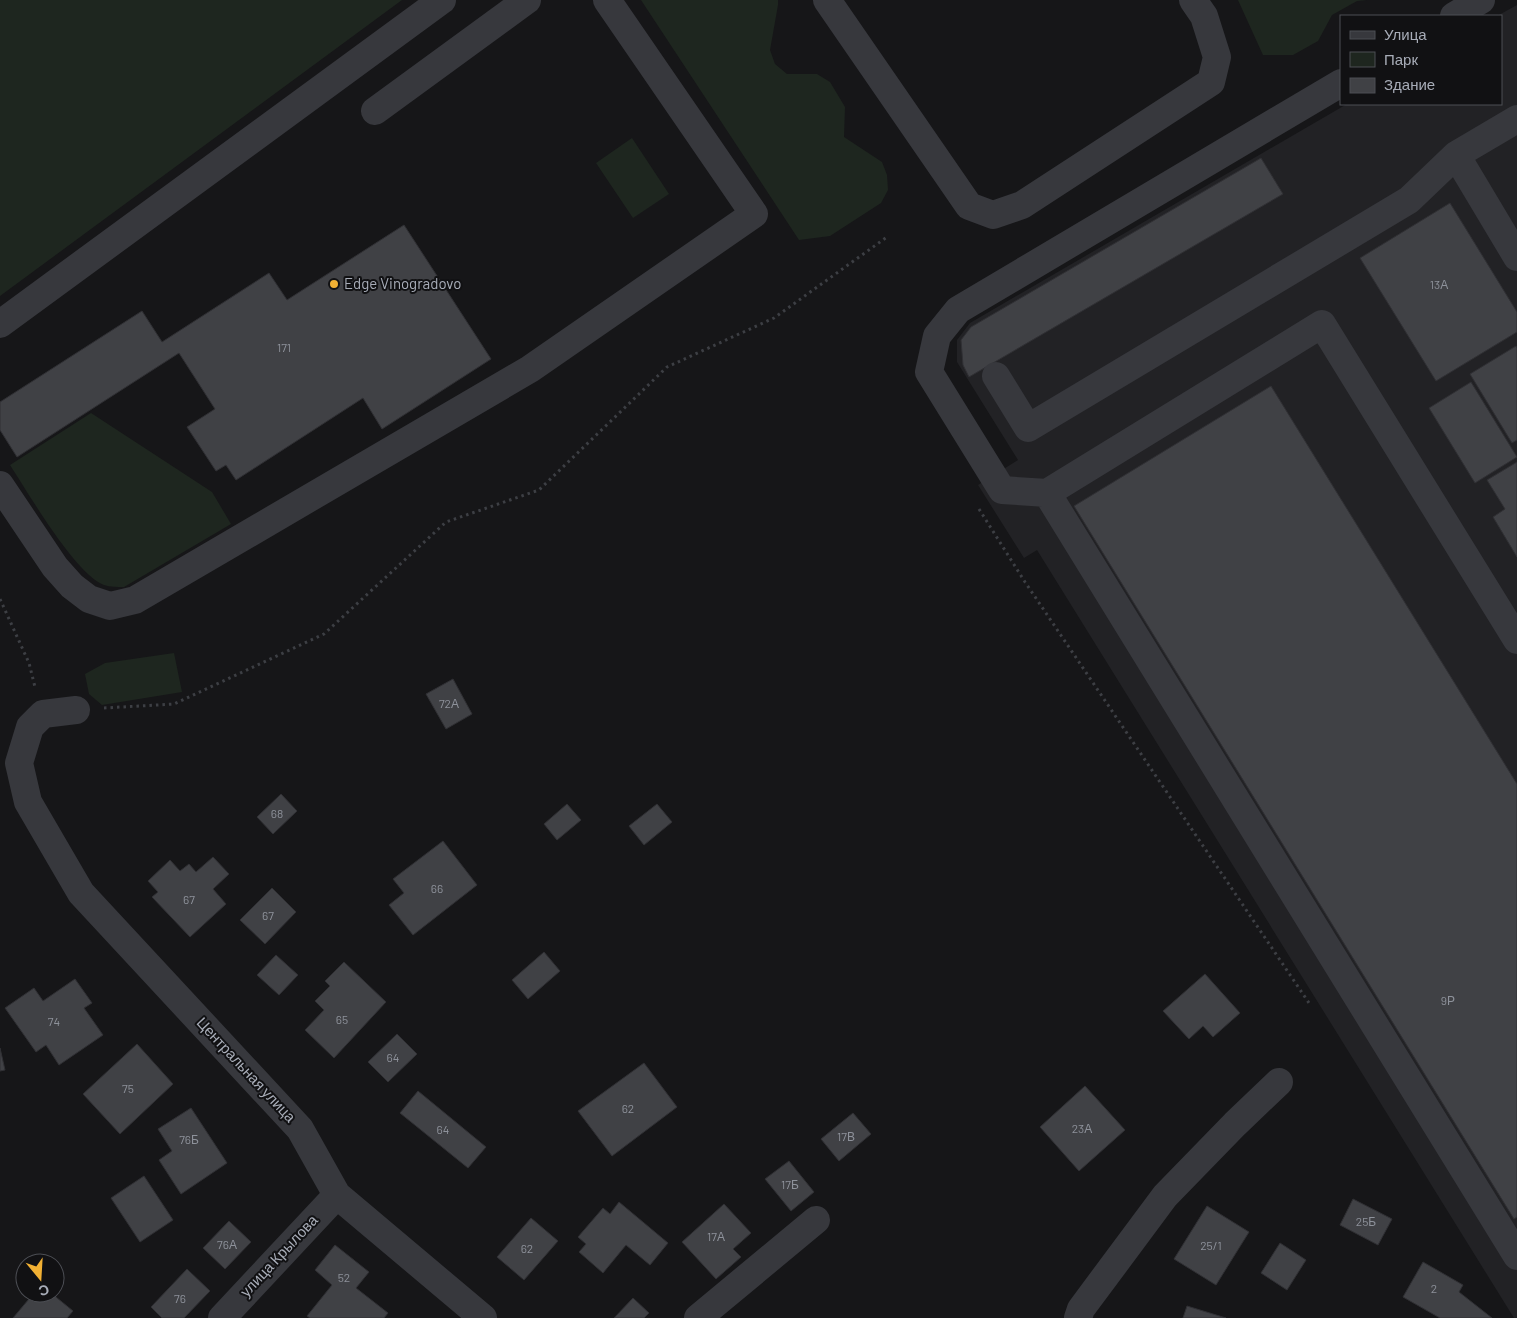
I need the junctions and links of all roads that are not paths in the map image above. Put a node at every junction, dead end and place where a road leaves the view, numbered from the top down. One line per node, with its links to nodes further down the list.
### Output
1 (442, 0): 13 (street)
2 (526, 0): 9 (street)
3 (607, 0): 15 (street)
4 (827, 0): 5 (street)
5 (1193, 0)
6 (1482, 0): 7 (street)
7 (1456, 15)
8 (1340, 84): 16 (street)
9 (375, 111)
10 (1517, 119): 11 (street)
11 (1456, 156): 12 (street); 14 (street)
12 (1517, 257)
13 (0, 324)
14 (996, 376)
15 (0, 485)
16 (1047, 493): 17 (street); 22 (street)
17 (1517, 640)
18 (76, 710): 20 (street, Центральная улица)
19 (1279, 1082): 26 (street)
20 (337, 1195): 23 (street, улица Крылова); 24 (street, Центральная улица)
21 (816, 1220): 25 (street)
22 (1517, 1256)
23 (222, 1318)
24 (483, 1318)
25 (698, 1318)
26 (1078, 1318)

